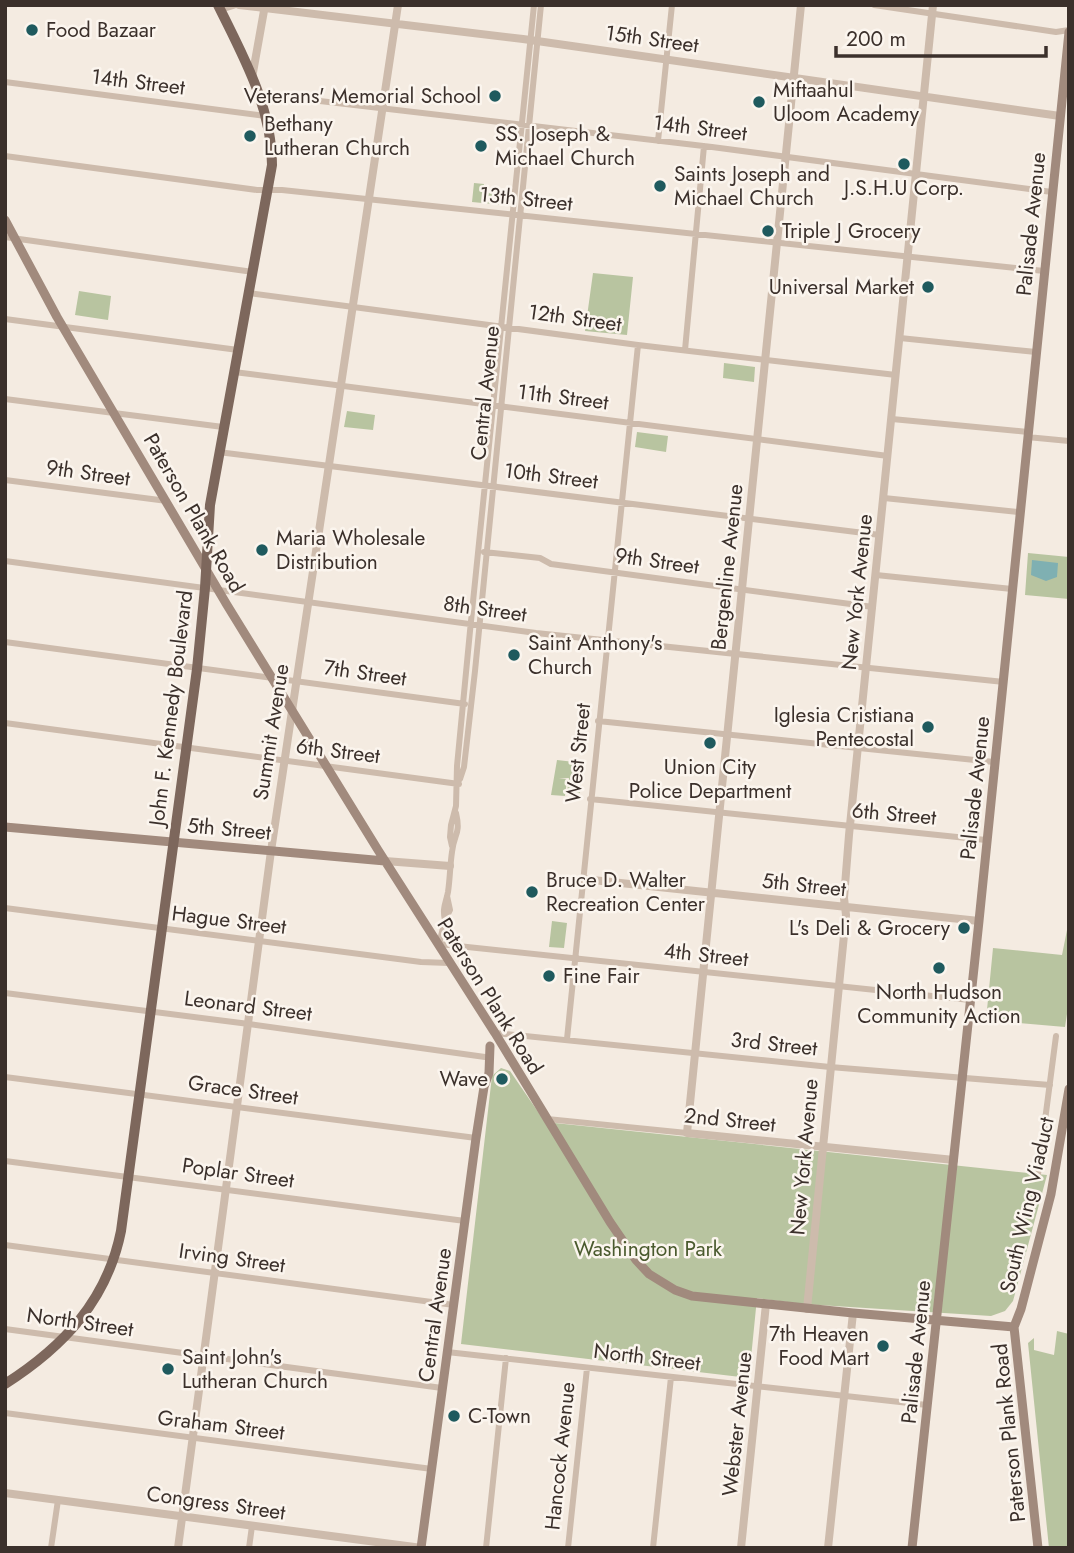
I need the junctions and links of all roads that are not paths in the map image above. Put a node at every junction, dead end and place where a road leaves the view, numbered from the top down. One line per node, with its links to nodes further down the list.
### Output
1 (233, 5): 9 (street)
2 (239, 5): 10 (street, 15th Street)
3 (398, 5): 12 (street, Summit Avenue)
4 (534, 5): 14 (street, Central Avenue)
5 (541, 5): 14 (street, Central Avenue)
6 (672, 5): 15 (street)
7 (802, 5): 16 (street, Bergenline Avenue)
8 (874, 5): 11 (street)
9 (219, 7): 17 (main road, John F. Kennedy Boulevard)
10 (264, 7): 12 (street, 15th Street); 17 (street)
11 (933, 10): 13 (street); 20 (street, New York Avenue)
12 (395, 24): 14 (street, 15th Street); 21 (street, Summit Avenue)
13 (1069, 31): 23 (main road, Palisade Avenue)
14 (535, 41): 15 (street, 15th Street); 24 (street, Central Avenue)
15 (667, 59): 16 (street, 15th Street); 25 (street)
16 (794, 77): 20 (street, 15th Street); 28 (street, Bergenline Avenue)
17 (252, 78): 19 (main road, John F. Kennedy Boulevard)
18 (5, 82): 22 (street, 14th Street)
19 (260, 94): 21 (street, 14th Street); 22 (main road, John F. Kennedy Boulevard)
20 (924, 97): 23 (street, 15th Street); 29 (street, New York Avenue)
21 (383, 108): 24 (street, 14th Street); 32 (street, Summit Avenue)
22 (267, 116): 30 (main road, John F. Kennedy Boulevard)
23 (1060, 116): 31 (main road, Palisade Avenue)
24 (526, 126): 25 (street, 14th Street); 33 (street, Central Avenue)
25 (658, 141): 26 (street, 14th Street)
26 (704, 146): 28 (street, 14th Street); 35 (street)
27 (5, 156): 30 (street, 13th Street)
28 (785, 157): 29 (street, 14th Street); 37 (street, Bergenline Avenue)
29 (916, 174): 31 (street, 14th Street); 38 (street, New York Avenue)
30 (269, 191): 32 (street, 13th Street); 40 (main road, John F. Kennedy Boulevard)
31 (1052, 192): 39 (main road, Palisade Avenue)
32 (369, 200): 33 (street, 13th Street); 42 (street, Summit Avenue)
33 (517, 216): 35 (street, 13th Street); 44 (street, Central Avenue)
34 (5, 220): 36 (main road, Paterson Plank Road)
35 (697, 236): 37 (street, 13th Street); 49 (street)
36 (9, 238): 40 (street); 45 (main road, Paterson Plank Road)
37 (776, 242): 38 (street, 13th Street); 51 (street, Bergenline Avenue)
38 (908, 258): 39 (street, 13th Street); 46 (street, New York Avenue)
39 (1044, 271): 50 (main road, Palisade Avenue)
40 (253, 272): 41 (main road, John F. Kennedy Boulevard)
41 (249, 293): 42 (street, 12th Street); 48 (main road, John F. Kennedy Boulevard)
42 (353, 307): 44 (street, 12th Street); 54 (street, Summit Avenue)
43 (5, 319): 45 (street)
44 (505, 326): 47 (street, 12th Street); 56 (street, Central Avenue)
45 (62, 327): 48 (street); 57 (main road, Paterson Plank Road)
46 (900, 338): 50 (street); 53 (street, New York Avenue)
47 (638, 345): 49 (street, 12th Street); 59 (street, West Street)
48 (238, 350): 52 (main road, John F. Kennedy Boulevard)
49 (685, 350): 51 (street, 12th Street)
50 (1036, 352): 61 (main road, Palisade Avenue)
51 (765, 360): 53 (street, 12th Street); 62 (street, Bergenline Avenue)
52 (234, 372): 54 (street, 11th Street); 60 (main road, John F. Kennedy Boulevard)
53 (896, 375): 58 (street, New York Avenue)
54 (341, 386): 56 (street, 11th Street); 66 (street, Summit Avenue)
55 (5, 399): 57 (street)
56 (497, 407): 59 (street, 11th Street); 68 (street, Central Avenue); 69 (street, Central Avenue)
57 (114, 413): 60 (street); 71 (main road, Paterson Plank Road)
58 (892, 419): 61 (street); 65 (street, New York Avenue)
59 (629, 423): 62 (street, 11th Street); 72 (street, West Street)
60 (223, 428): 64 (main road, John F. Kennedy Boulevard)
61 (1028, 435): 63 (street); 73 (main road, Palisade Avenue)
62 (757, 439): 65 (street, 11th Street); 74 (street, Bergenline Avenue)
63 (1069, 441)
64 (218, 452): 66 (street, 10th Street); 78 (main road, John F. Kennedy Boulevard)
65 (888, 456): 70 (street, New York Avenue)
66 (329, 466): 68 (street, 10th Street); 85 (street, Summit Avenue)
67 (5, 480): 71 (street, 9th Street)
68 (485, 485): 69 (street, 10th Street); 76 (street, Central Avenue)
69 (493, 486): 72 (street, 10th Street); 76 (street, Central Avenue)
70 (884, 498): 73 (street); 75 (street, New York Avenue)
71 (167, 501): 78 (main road, Paterson Plank Road)
72 (621, 503): 74 (street, 10th Street); 79 (street, West Street)
73 (1019, 512): 82 (main road, Palisade Avenue)
74 (748, 519): 75 (street, 10th Street); 84 (street, Bergenline Avenue)
75 (880, 535): 80 (street, New York Avenue)
76 (483, 552): 79 (street, 9th Street); 87 (street, Central Avenue); 88 (street, Central Avenue)
77 (5, 561): 81 (street, 8th Street)
78 (207, 569): 81 (main road, John F. Kennedy Boulevard); 83 (main road, Paterson Plank Road)
79 (614, 573): 84 (street, 9th Street); 89 (street, West Street)
80 (876, 575): 82 (street); 86 (street, New York Avenue)
81 (205, 588): 83 (street, 8th Street); 93 (main road, John F. Kennedy Boulevard)
82 (1012, 589): 96 (main road, Palisade Avenue)
83 (218, 590): 85 (street, 8th Street); 94 (main road, Paterson Plank Road)
84 (741, 591): 86 (street, 9th Street); 91 (street, Bergenline Avenue)
85 (309, 603): 87 (street, 8th Street); 95 (street, Summit Avenue)
86 (873, 607): 92 (street, New York Avenue)
87 (471, 624): 88 (street, 8th Street); 97 (street, Central Avenue)
88 (479, 625): 89 (street, 8th Street); 97 (street, Central Avenue)
89 (607, 640): 91 (street, 8th Street); 99 (street, West Street)
90 (5, 642): 93 (street, 7th Street)
91 (736, 654): 92 (street, 8th Street); 101 (street, Bergenline Avenue)
92 (866, 667): 96 (street, 8th Street); 103 (street, New York Avenue)
93 (197, 669): 94 (street, 7th Street); 102 (main road, John F. Kennedy Boulevard)
94 (273, 679): 95 (street, 7th Street); 98 (main road, Paterson Plank Road)
95 (296, 681): 97 (street, 7th Street); 98 (street, Summit Avenue)
96 (1004, 682): 105 (main road, Palisade Avenue)
97 (467, 705): 107 (street, Central Avenue)
98 (293, 711): 104 (street, Summit Avenue); 106 (main road, Paterson Plank Road)
99 (598, 721): 101 (street); 108 (street, West Street)
100 (5, 723): 102 (street, 6th Street)
101 (729, 734): 103 (street); 109 (street, Bergenline Avenue)
102 (187, 748): 104 (street, 6th Street); 113 (main road, John F. Kennedy Boulevard)
103 (859, 748): 105 (street); 111 (street, New York Avenue)
104 (285, 762): 106 (street, 6th Street); 114 (street, Summit Avenue)
105 (994, 762): 112 (main road, Palisade Avenue)
106 (328, 767): 107 (street, 6th Street); 115 (main road, Paterson Plank Road)
107 (459, 784): 116 (street, Central Avenue)
108 (590, 799): 109 (street, 6th Street); 117 (street, West Street)
109 (719, 813): 111 (street, 6th Street); 118 (street, Bergenline Avenue)
110 (5, 827): 113 (main road, 5th Street)
111 (850, 828): 112 (street, 6th Street); 119 (street, New York Avenue)
112 (986, 840): 121 (main road, Palisade Avenue)
113 (173, 842): 114 (main road, 5th Street); 122 (main road, John F. Kennedy Boulevard)
114 (271, 851): 115 (main road, 5th Street); 123 (street, Summit Avenue)
115 (385, 861): 116 (street, 5th Street); 124 (main road, Paterson Plank Road)
116 (450, 866): 124 (street, Central Avenue)
117 (583, 879): 118 (street, 5th Street); 125 (street, West Street)
118 (711, 892): 119 (street, 5th Street); 127 (street, Bergenline Avenue)
119 (845, 907): 121 (street, 5th Street); 128 (street, New York Avenue)
120 (5, 908): 122 (street, Hague Street)
121 (979, 921): 130 (main road, Palisade Avenue)
122 (161, 929): 123 (street, Hague Street); 131 (main road, John F. Kennedy Boulevard)
123 (260, 942): 126 (street, Hague Street); 132 (street, Summit Avenue)
124 (439, 944): 125 (street, 4th Street); 126 (main road, Paterson Plank Road)
125 (575, 960): 127 (street, 4th Street); 135 (street, West Street)
126 (449, 963): 133 (main road, Paterson Plank Road)
127 (703, 972): 128 (street, 4th Street); 137 (street, Bergenline Avenue)
128 (838, 987): 130 (street, 4th Street); 140 (street, New York Avenue)
129 (5, 993): 131 (street, Leonard Street)
130 (970, 1000): 143 (main road, Palisade Avenue)
131 (149, 1011): 132 (street, Leonard Street); 147 (main road, John F. Kennedy Boulevard)
132 (249, 1024): 138 (street, Leonard Street); 148 (street, Summit Avenue)
133 (495, 1033): 135 (street, 3rd Street); 136 (main road, Central Avenue); 139 (main road, Paterson Plank Road)
134 (1056, 1036): 144 (street)
135 (567, 1039): 137 (street, 3rd Street)
136 (490, 1046): 138 (main road, Central Avenue); 141 (main road, Central Avenue)
137 (695, 1054): 140 (street, 3rd Street); 150 (street, Bergenline Avenue)
138 (485, 1057): 145 (main road, Central Avenue)
139 (513, 1064): 141 (main road); 149 (main road, Paterson Plank Road)
140 (830, 1067): 143 (street, 3rd Street); 152 (street, New York Avenue)
141 (489, 1073): 145 (main road, Central Avenue)
142 (5, 1077): 147 (street, Grace Street)
143 (963, 1077): 144 (street, 3rd Street); 153 (main road, Palisade Avenue)
144 (1050, 1085): 155 (street)
145 (484, 1087): 151 (main road, Central Avenue)
146 (1069, 1089): 167 (main road, South Wing Viaduct)
147 (138, 1094): 148 (street, Grace Street); 156 (main road, John F. Kennedy Boulevard)
148 (238, 1106): 151 (street, Grace Street); 157 (street, Summit Avenue)
149 (545, 1119): 150 (street, 2nd Street); 162 (main road, Paterson Plank Road)
150 (687, 1133): 152 (street, 2nd Street)
151 (476, 1138): 158 (main road, Central Avenue)
152 (823, 1147): 153 (street, 2nd Street); 164 (street, New York Avenue)
153 (954, 1160): 166 (main road, Palisade Avenue)
154 (5, 1161): 156 (street, Poplar Street)
155 (1038, 1174)
156 (128, 1176): 157 (street, Poplar Street); 160 (main road, John F. Kennedy Boulevard)
157 (227, 1188): 158 (street, Poplar Street); 161 (street, Summit Avenue)
158 (465, 1221): 163 (main road, Central Avenue)
159 (5, 1245): 160 (street, Irving Street)
160 (113, 1259): 161 (street, Irving Street); 169 (main road, John F. Kennedy Boulevard)
161 (216, 1273): 163 (street, Irving Street); 171 (street, Summit Avenue)
162 (766, 1304): 164 (main road, Paterson Plank Road); 176 (street, Webster Avenue)
163 (454, 1306): 170 (main road, Central Avenue)
164 (807, 1308): 165 (main road, Paterson Plank Road)
165 (853, 1313): 166 (main road, Paterson Plank Road); 178 (street)
166 (937, 1320): 167 (main road, Paterson Plank Road); 179 (main road, Palisade Avenue)
167 (1014, 1327): 197 (main road, Paterson Plank Road)
168 (5, 1329): 169 (street, North Street)
169 (66, 1338): 171 (street, North Street); 175 (main road, John F. Kennedy Boulevard)
170 (447, 1352): 172 (street, North Street); 177 (main road, Central Avenue)
171 (204, 1356): 177 (street, North Street); 181 (street, Summit Avenue)
172 (506, 1358): 173 (street, North Street); 191 (street)
173 (587, 1368): 174 (street, North Street); 192 (street, Hancock Avenue)
174 (671, 1377): 176 (street, North Street); 193 (street)
175 (5, 1384)
176 (759, 1387): 178 (street, North Street); 194 (street, Webster Avenue)
177 (442, 1388): 182 (main road, Central Avenue)
178 (845, 1396): 179 (street, North Street); 195 (street)
179 (928, 1405): 196 (main road, Palisade Avenue)
180 (5, 1413): 181 (street, Graham Street)
181 (191, 1440): 182 (street, Graham Street); 185 (street, Summit Avenue)
182 (432, 1469): 190 (main road, Central Avenue)
183 (5, 1493): 184 (street, Congress Street)
184 (58, 1500): 185 (street, Congress Street); 187 (street)
185 (181, 1516): 186 (street, Congress Street); 188 (street, Summit Avenue)
186 (252, 1526): 189 (street); 190 (street, Congress Street)
187 (51, 1548)
188 (178, 1548)
189 (249, 1548)
190 (422, 1548)
191 (486, 1548)
192 (568, 1548)
193 (653, 1548)
194 (741, 1548)
195 (828, 1548)
196 (912, 1548)
197 (1038, 1548)

